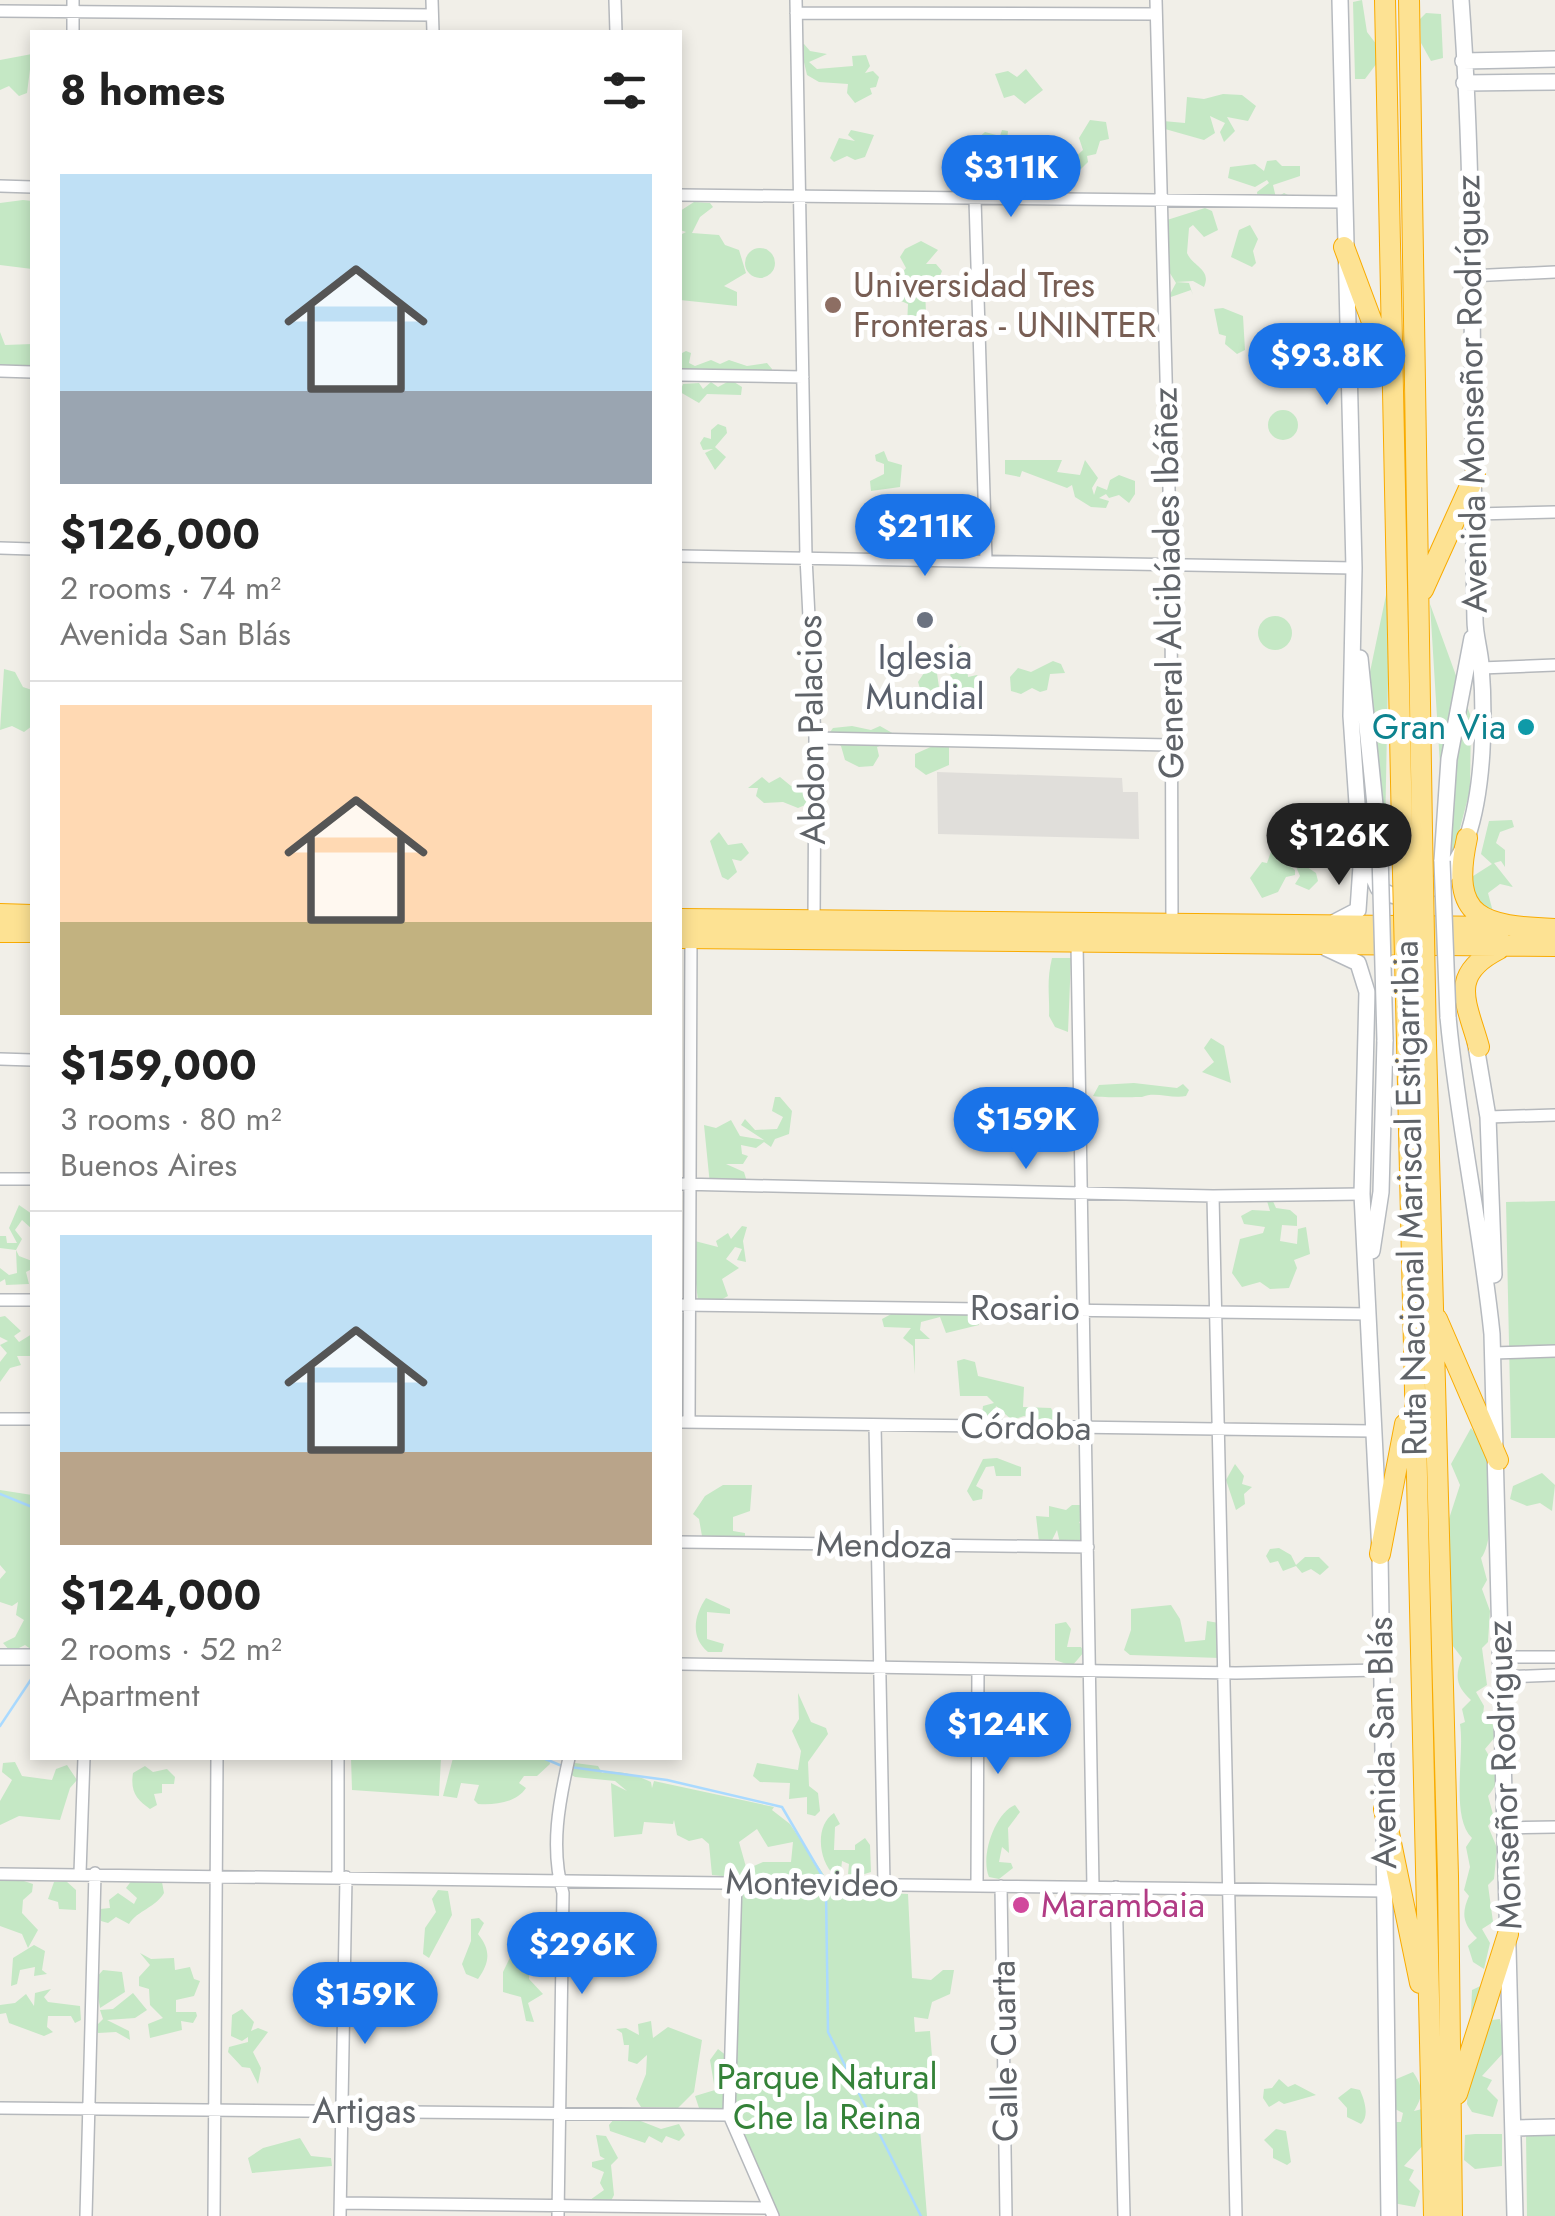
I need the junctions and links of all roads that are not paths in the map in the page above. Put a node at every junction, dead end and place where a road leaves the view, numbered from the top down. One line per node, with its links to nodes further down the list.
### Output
1 (432, 0): 12 (street)
2 (616, 0): 14 (street)
3 (1156, 0): 11 (street, General Alcibíades Ibáñez)
4 (1340, 0): 25 (street)
5 (1384, 0): 31 (highway, Ruta Nacional Mariscal Estigarribia)
6 (1409, 0): 45 (highway, Ruta Nacional Mariscal Estigarribia)
7 (1461, 0): 16 (street, Avenida Monseñor Rodríguez)
8 (73, 5): 10 (street); 12 (street)
9 (796, 7): 11 (street); 22 (street, Abdon Palacios)
10 (0, 11)
11 (1156, 14): 24 (street, General Alcibíades Ibáñez)
12 (432, 16): 13 (street)
13 (433, 30)
14 (616, 30)
15 (1552, 59): 16 (street); 17 (street)
16 (1462, 61): 18 (street, Avenida Monseñor Rodríguez)
17 (1551, 82): 18 (street)
18 (1464, 84): 28 (street, Avenida Monseñor Rodríguez)
19 (0, 186): 20 (street)
20 (30, 187)
21 (682, 196): 22 (street)
22 (799, 198): 23 (street); 33 (street, Abdon Palacios)
23 (976, 199): 24 (street); 42 (street)
24 (1161, 200): 25 (street); 43 (street, General Alcibíades Ibáñez)
25 (1343, 202): 26 (street)
26 (1344, 247): 31 (highway); 44 (street)
27 (1555, 272): 28 (street)
28 (1468, 276): 34 (street, Avenida Monseñor Rodríguez)
29 (0, 371): 30 (street)
30 (30, 372)
31 (1392, 374): 52 (highway, Ruta Nacional Mariscal Estigarribia)
32 (682, 375): 33 (street)
33 (803, 377): 41 (street, Abdon Palacios)
34 (1475, 476): 36 (street, Avenida Monseñor Rodríguez); 37 (highway)
35 (1555, 512): 36 (street)
36 (1476, 514): 37 (highway); 46 (street, Avenida Monseñor Rodríguez)
37 (1453, 523): 45 (highway)
38 (0, 548): 39 (street)
39 (30, 549)
40 (682, 556): 41 (street)
41 (806, 556): 42 (street); 50 (street, Abdon Palacios)
42 (986, 560): 43 (street)
43 (1171, 564): 44 (street); 51 (street, General Alcibíades Ibáñez)
44 (1354, 568): 47 (street)
45 (1418, 601): 52 (highway, Ruta Nacional Mariscal Estigarribia)
46 (1474, 625): 49 (street, Avenida Monseñor Rodríguez); 88 (street, Monseñor Rodríguez, bridge)
47 (1354, 640): 54 (street); 80 (street, Avenida San Blás, bridge)
48 (1555, 665): 49 (street)
49 (1481, 668): 53 (street, Avenida Monseñor Rodríguez)
50 (815, 738): 51 (street); 57 (street, Abdon Palacios)
51 (1170, 744): 58 (street, General Alcibíades Ibáñez)
52 (1412, 831): 68 (highway, Ruta Nacional Mariscal Estigarribia, bridge)
53 (1466, 838): 54 (street, Avenida Monseñor Rodríguez); 63 (highway)
54 (1360, 847): 64 (street)
55 (0, 914): 56 (highway)
56 (30, 915)
57 (814, 920): 58 (highway); 62 (highway)
58 (1172, 926): 64 (highway)
59 (1555, 929): 63 (highway)
60 (0, 932): 61 (highway)
61 (30, 932)
62 (684, 932): 65 (highway); 76 (street)
63 (1504, 936): 64 (highway); 66 (highway); 69 (highway)
64 (1315, 937): 65 (highway); 67 (street, Avenida San Blás)
65 (1077, 944): 77 (street)
66 (1555, 946)
67 (1364, 1036): 69 (street); 78 (street, Avenida San Blás)
68 (1416, 1043): 85 (highway, Ruta Nacional Mariscal Estigarribia); 91 (highway, Ruta Nacional Mariscal Estigarribia)
69 (1479, 1047): 73 (street, Monseñor Rodríguez)
70 (0, 1059): 71 (street)
71 (30, 1060)
72 (1555, 1115): 73 (street)
73 (1488, 1118): 88 (street, Monseñor Rodríguez)
74 (0, 1179): 75 (street)
75 (30, 1179)
76 (685, 1184): 77 (street); 83 (street)
77 (1082, 1194): 79 (street); 84 (street)
78 (1362, 1194): 79 (street); 80 (street, Avenida San Blás)
79 (1213, 1196): 86 (street)
80 (1368, 1270): 87 (street, Avenida San Blás)
81 (0, 1300): 82 (street)
82 (30, 1300)
83 (686, 1305): 84 (street, Rosario); 94 (street)
84 (1084, 1308): 86 (street, Rosario); 96 (street)
85 (1433, 1310): 99 (highway); 142 (highway, Ruta Nacional Mariscal Estigarribia)
86 (1216, 1311): 87 (street, Rosario); 97 (street)
87 (1369, 1314): 98 (street, Avenida San Blás)
88 (1492, 1334): 90 (street, Monseñor Rodríguez)
89 (1555, 1352): 90 (street)
90 (1493, 1353): 99 (street, Monseñor Rodríguez)
91 (1413, 1382): 103 (highway); 138 (highway, Ruta Nacional Mariscal Estigarribia)
92 (0, 1419): 93 (street)
93 (30, 1419)
94 (684, 1422): 95 (street, Córdoba)
95 (874, 1425): 96 (street, Córdoba); 101 (street)
96 (1085, 1428): 97 (street, Córdoba); 102 (street)
97 (1216, 1428): 98 (street, Córdoba); 113 (street)
98 (1372, 1431): 103 (street, Avenida San Blás)
99 (1498, 1460): 106 (street, Monseñor Rodríguez)
100 (682, 1542): 101 (street, Mendoza)
101 (876, 1544): 102 (street, Mendoza); 109 (street)
102 (1088, 1547): 111 (street)
103 (1380, 1554): 112 (street, Avenida San Blás)
104 (0, 1656): 105 (street)
105 (26, 1657)
106 (1500, 1657): 107 (street); 115 (street, Monseñor Rodríguez)
107 (1555, 1657)
108 (682, 1664): 109 (street)
109 (879, 1667): 110 (street); 130 (street)
110 (978, 1669): 111 (street); 131 (street)
111 (1090, 1670): 113 (street); 133 (street)
112 (1380, 1670): 113 (street); 120 (street, Avenida San Blás)
113 (1227, 1672): 135 (street)
114 (1555, 1675): 115 (street)
115 (1501, 1677): 122 (street, Monseñor Rodríguez)
116 (84, 1760): 123 (street)
117 (217, 1760): 126 (street)
118 (338, 1760): 127 (street)
119 (569, 1760): 128 (street)
120 (1384, 1809): 136 (street, Avenida San Blás); 138 (highway)
121 (1555, 1827): 122 (street)
122 (1506, 1828): 137 (street, Monseñor Rodríguez)
123 (80, 1873): 124 (street, Montevideo); 125 (street, Montevideo)
124 (95, 1873): 126 (street, Montevideo); 140 (street)
125 (0, 1874)
126 (218, 1875): 127 (street, Montevideo); 141 (street)
127 (342, 1877): 128 (street, Montevideo); 143 (street)
128 (559, 1880): 129 (street, Montevideo); 144 (street)
129 (736, 1882): 130 (street, Montevideo); 145 (street)
130 (884, 1884): 131 (street, Montevideo)
131 (977, 1886): 132 (street, Montevideo)
132 (1000, 1886): 133 (street, Montevideo); 153 (street, Calle Cuarta)
133 (1093, 1887): 134 (street, Montevideo)
134 (1116, 1887): 135 (street, Montevideo); 154 (street)
135 (1230, 1889): 136 (street, Montevideo); 155 (street)
136 (1384, 1891): 156 (street, Avenida San Blás)
137 (1508, 1934): 142 (highway); 147 (street, Monseñor Rodríguez)
138 (1430, 2033): 157 (highway, Ruta Nacional Mariscal Estigarribia)
139 (0, 2108): 140 (street, Artigas)
140 (91, 2110): 141 (street, Artigas); 151 (street)
141 (216, 2110): 143 (street, Artigas); 152 (street)
142 (1452, 2110): 158 (highway, Ruta Nacional Mariscal Estigarribia)
143 (343, 2111): 144 (street, Artigas); 148 (street)
144 (560, 2112): 145 (street, Artigas); 149 (street)
145 (729, 2115): 150 (street)
146 (1555, 2127): 147 (street)
147 (1515, 2128): 159 (street, Monseñor Rodríguez)
148 (340, 2209): 149 (street)
149 (558, 2211): 150 (street)
150 (771, 2212)
151 (86, 2216)
152 (214, 2216)
153 (1006, 2216)
154 (1124, 2216)
155 (1236, 2216)
156 (1389, 2216)
157 (1434, 2216)
158 (1452, 2216)
159 (1515, 2216)

